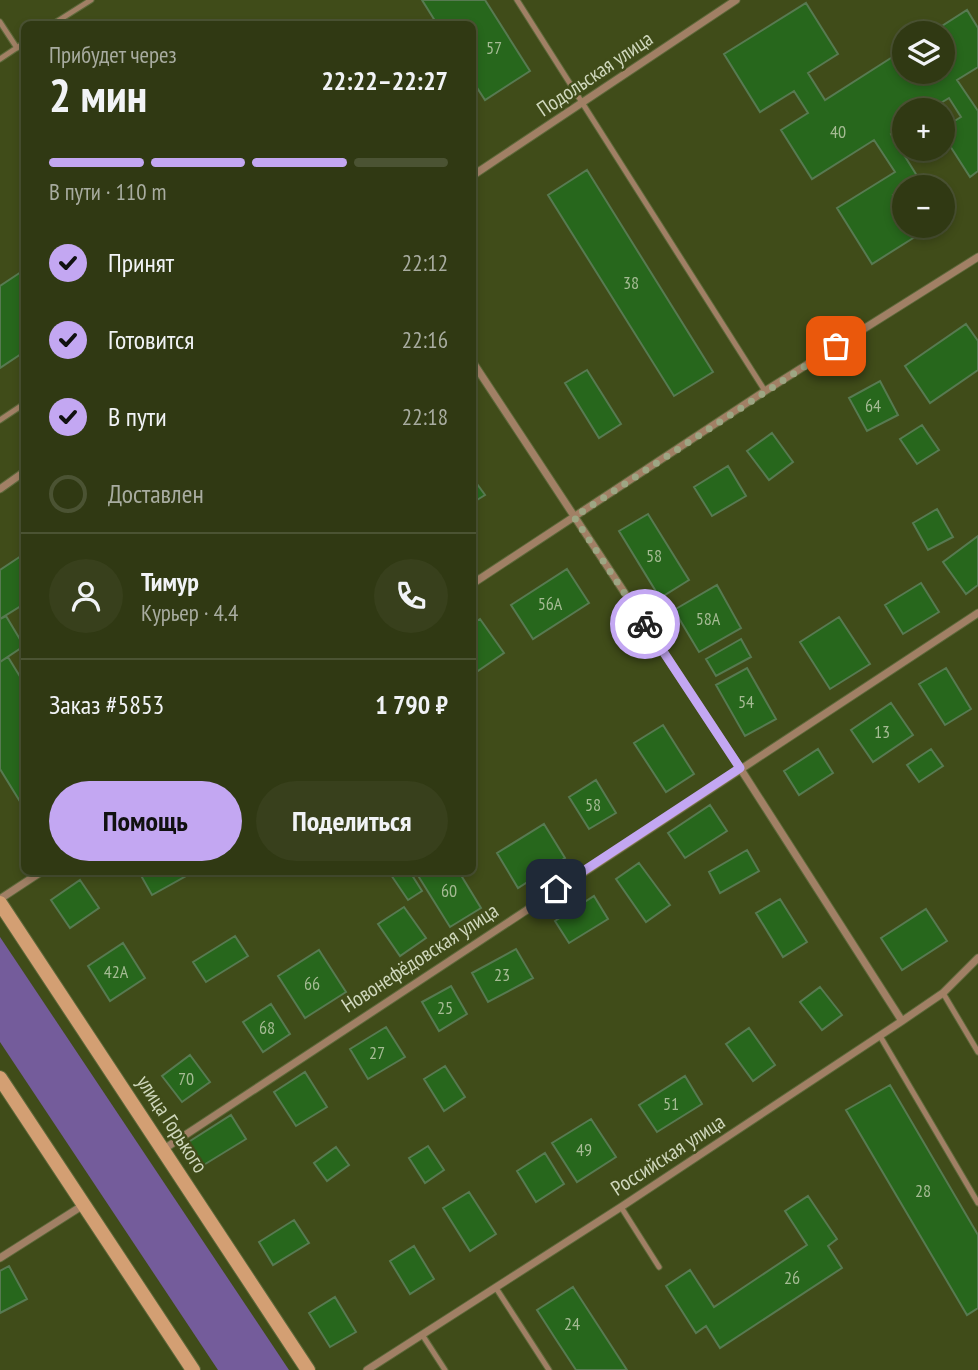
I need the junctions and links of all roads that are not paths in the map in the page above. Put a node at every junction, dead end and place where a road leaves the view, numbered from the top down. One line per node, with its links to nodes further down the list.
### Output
1 (91, 0): 4 (lane)
2 (517, 0): 10 (lane)
3 (736, 0): 10 (street, Подольская улица)
4 (83, 2): 5 (lane)
5 (57, 21)
6 (0, 22): 8 (lane)
7 (21, 45): 8 (lane)
8 (17, 48): 9 (lane)
9 (0, 59)
10 (583, 104): 11 (street, Подольская улица); 14 (lane)
11 (476, 173)
12 (978, 257): 14 (street)
13 (476, 368): 19 (street)
14 (765, 391): 19 (street)
15 (21, 406): 16 (lane)
16 (0, 420)
17 (21, 474): 18 (street)
18 (0, 489)
19 (574, 517): 20 (street); 22 (street)
20 (476, 581)
21 (978, 613): 22 (street, Новонефёдовская улица)
22 (740, 768): 27 (street); 31 (street, Новонефёдовская улица)
23 (37, 875): 24 (street)
24 (0, 901): 31 (street, улица Горького)
25 (978, 958): 26 (street, Российская улица)
26 (943, 993): 27 (street, Российская улица); 29 (lane)
27 (902, 1021): 28 (street, Российская улица)
28 (880, 1036): 32 (lane); 34 (street, Российская улица)
29 (978, 1052)
30 (0, 1078): 33 (street)
31 (164, 1149): 40 (street, улица Горького)
32 (978, 1203)
33 (85, 1204): 35 (street); 39 (street)
34 (621, 1207): 36 (lane); 37 (street, Российская улица)
35 (0, 1258)
36 (659, 1267)
37 (496, 1288): 38 (street, Российская улица); 43 (lane)
38 (423, 1336): 41 (street, Российская улица); 42 (lane)
39 (193, 1370)
40 (308, 1370)
41 (367, 1370)
42 (445, 1370)
43 (550, 1370)

